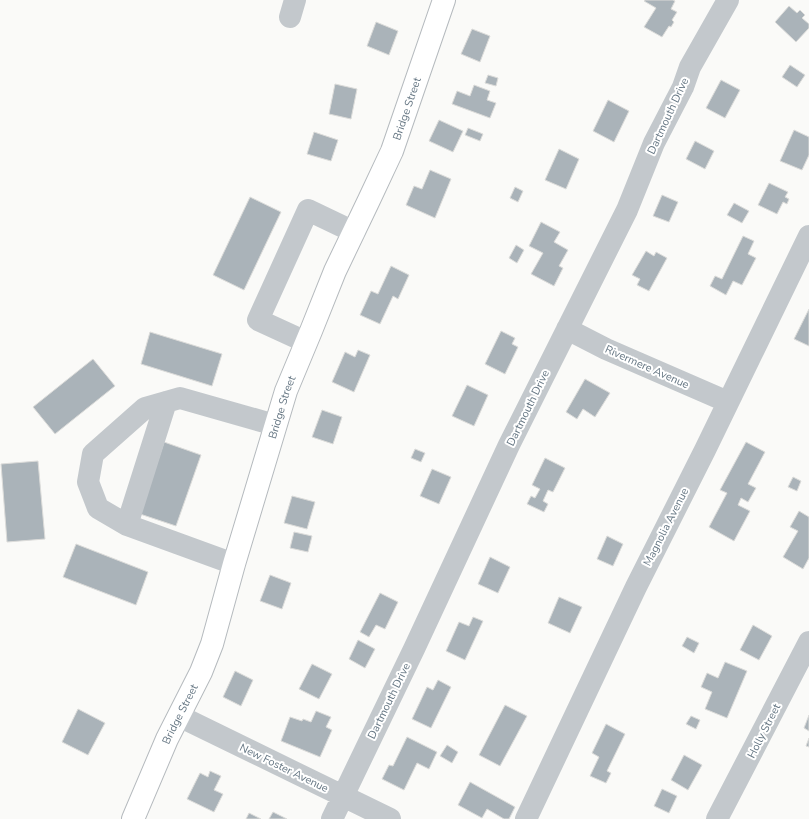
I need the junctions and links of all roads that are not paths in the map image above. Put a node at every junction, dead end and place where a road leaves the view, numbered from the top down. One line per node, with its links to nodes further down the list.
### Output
1 (444, 0): 3 (main road, Bridge Street)
2 (728, 0): 5 (street, Dartmouth Drive)
3 (354, 232): 6 (main road, Bridge Street); 6 (street)
4 (809, 236): 8 (street, Magnolia Avenue)
5 (567, 329): 8 (street, Rivermere Avenue); 14 (street, Dartmouth Drive)
6 (306, 342): 9 (main road, Bridge Street)
7 (166, 402): 9 (street); 10 (street); 10 (street)
8 (728, 402): 18 (street, Magnolia Avenue)
9 (276, 425): 11 (main road, Bridge Street)
10 (127, 525): 11 (street)
11 (234, 564): 13 (main road, Bridge Street)
12 (809, 642): 19 (street, Holly Street)
13 (179, 716): 14 (street, New Foster Avenue); 15 (main road, Bridge Street)
14 (344, 797): 16 (street, Dartmouth Drive); 17 (street, New Foster Avenue)
15 (133, 819)
16 (332, 819)
17 (390, 819)
18 (526, 819)
19 (717, 819)

